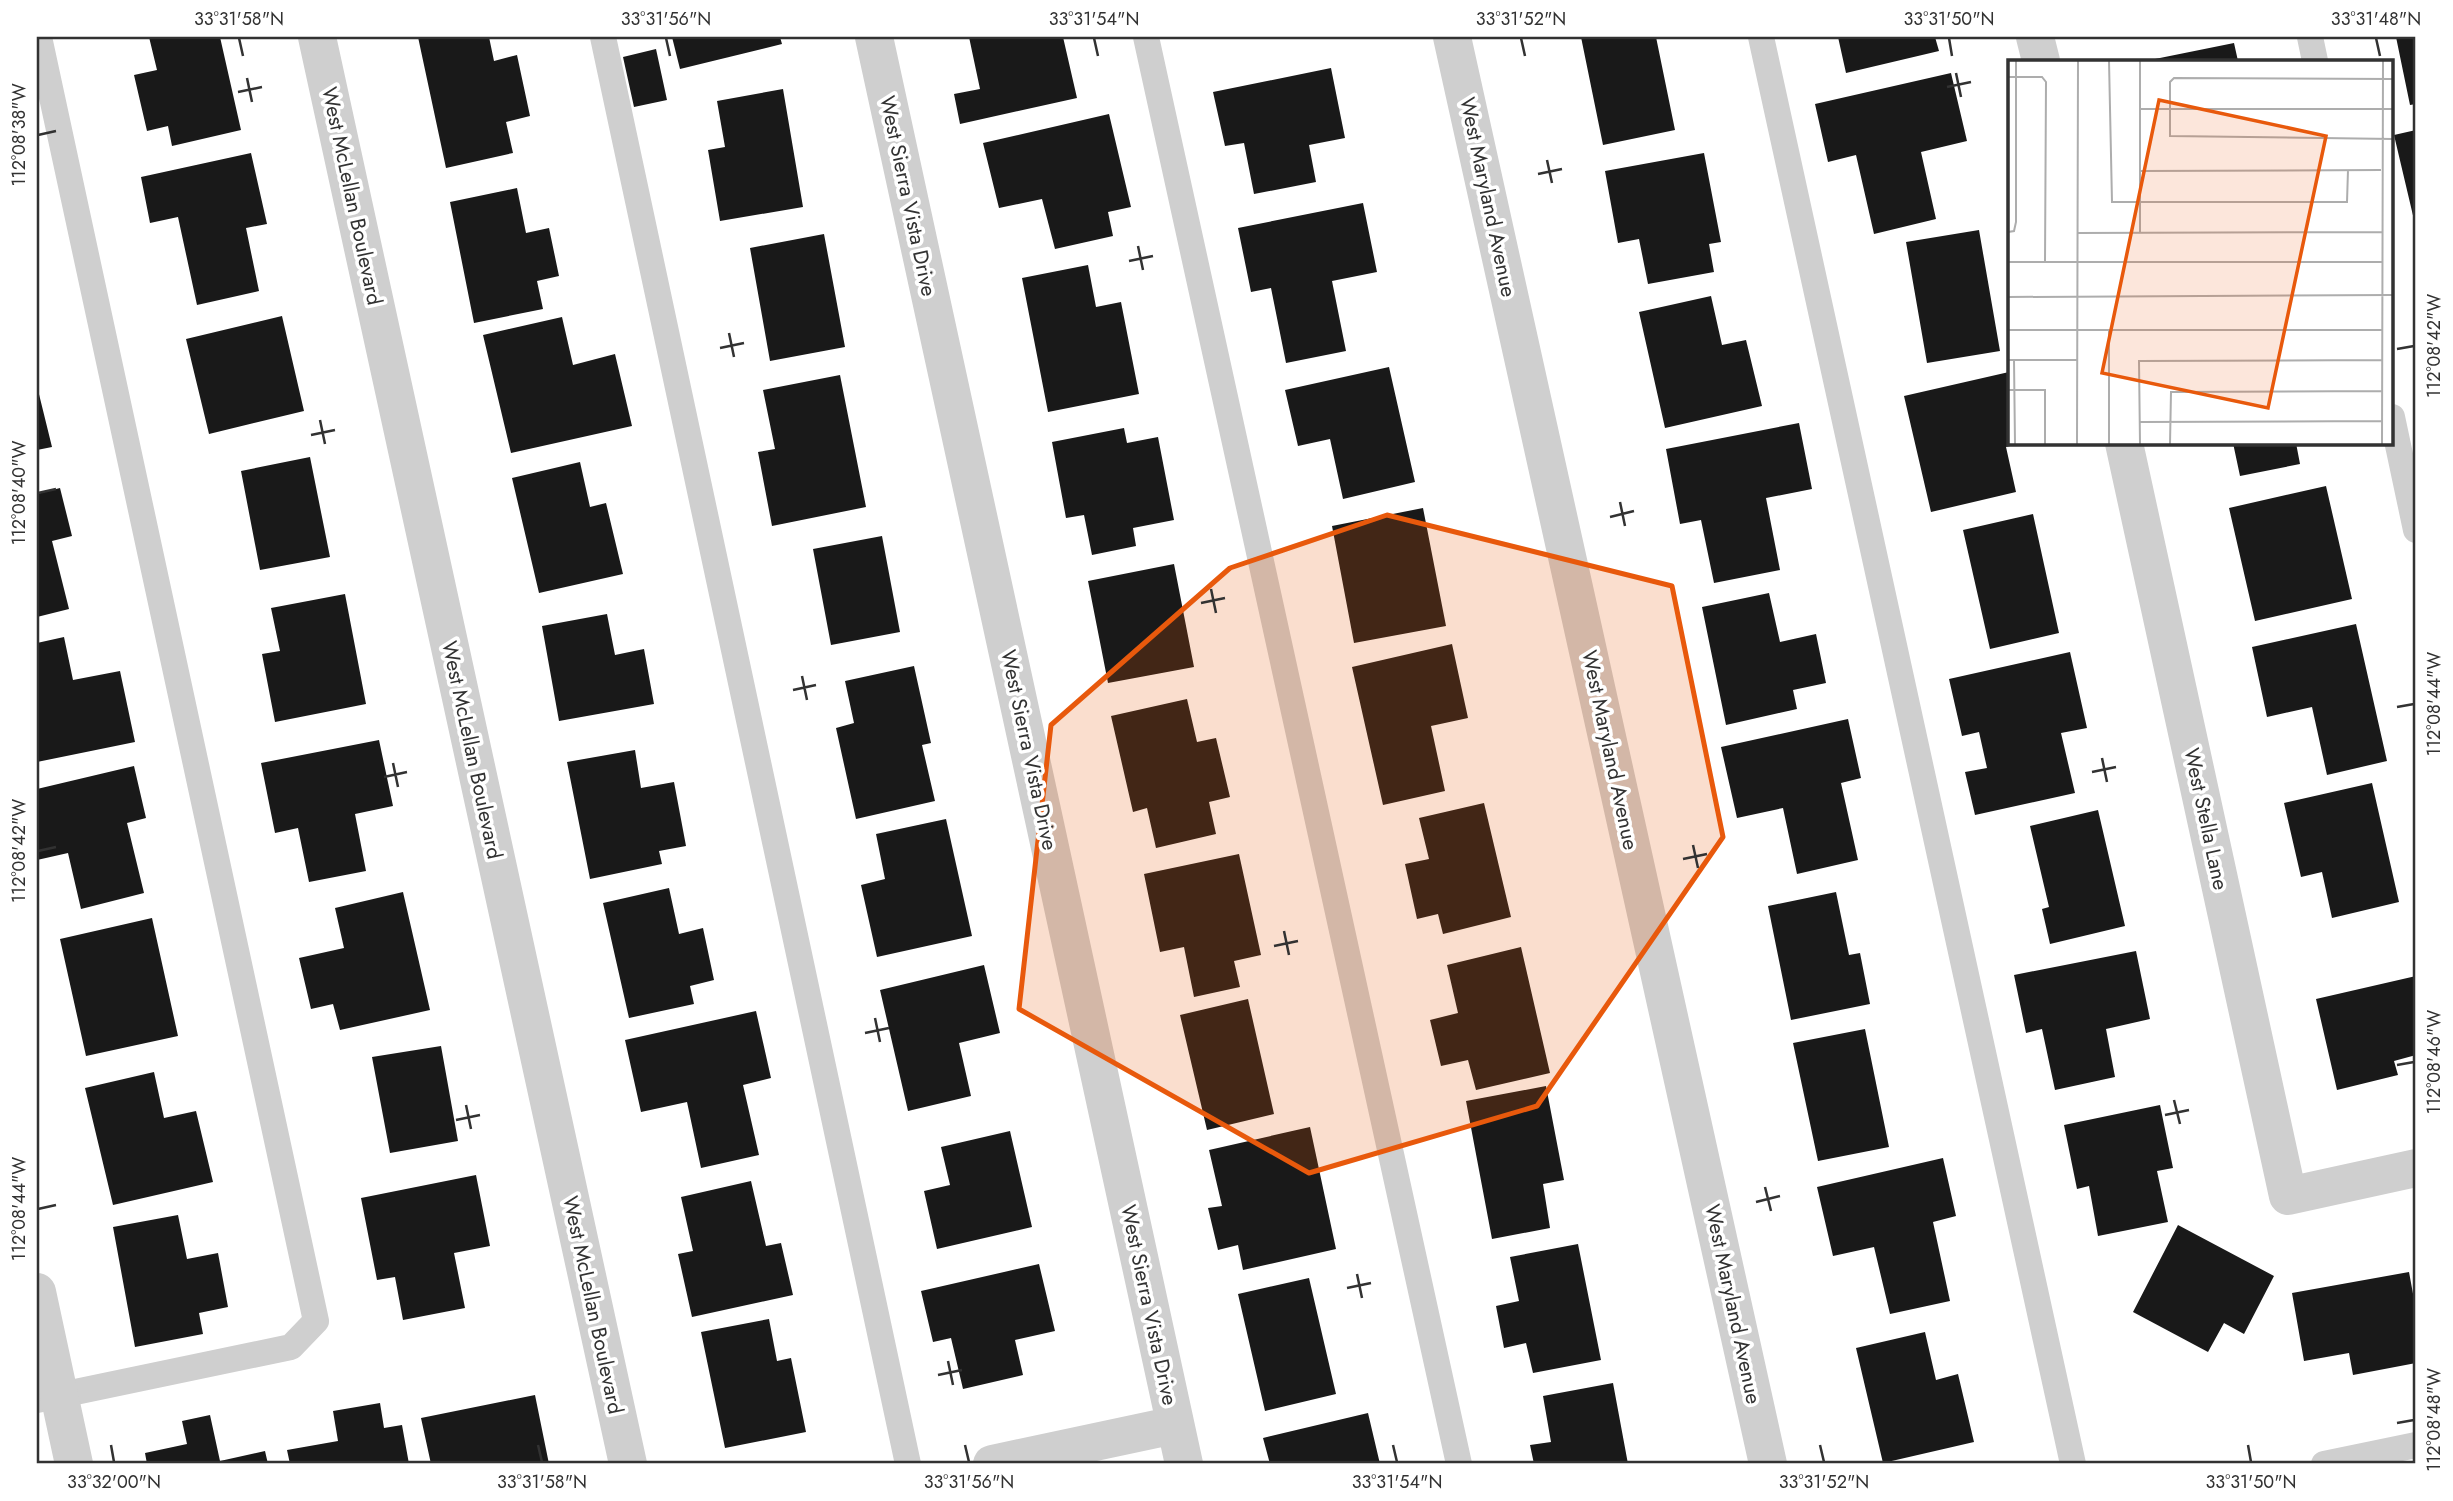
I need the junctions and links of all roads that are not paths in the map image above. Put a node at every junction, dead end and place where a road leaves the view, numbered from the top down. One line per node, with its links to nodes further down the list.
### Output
1 (38, 37): 17 (lane)
2 (317, 37): 21 (street, West McLellan Boulevard)
3 (603, 37): 22 (lane)
4 (874, 37): 18 (street, West Sierra Vista Drive)
5 (1146, 37): 25 (lane)
6 (1452, 37): 26 (street, West Maryland Avenue)
7 (1761, 37): 27 (lane)
8 (2035, 37): 10 (street)
9 (2309, 37): 11 (lane)
10 (2041, 60)
11 (2315, 60)
12 (2394, 426): 14 (lane)
13 (2124, 444): 15 (street, West Stella Lane)
14 (2416, 530)
15 (2416, 1168)
16 (37, 1292): 17 (street)
17 (48, 1398): 20 (street)
18 (1175, 1425): 23 (street); 24 (street, West Sierra Vista Drive)
19 (2416, 1444): 28 (lane)
20 (74, 1464)
21 (628, 1464)
22 (908, 1464)
23 (992, 1464)
24 (1184, 1464)
25 (1459, 1464)
26 (1768, 1464)
27 (2073, 1464)
28 (2324, 1464)

